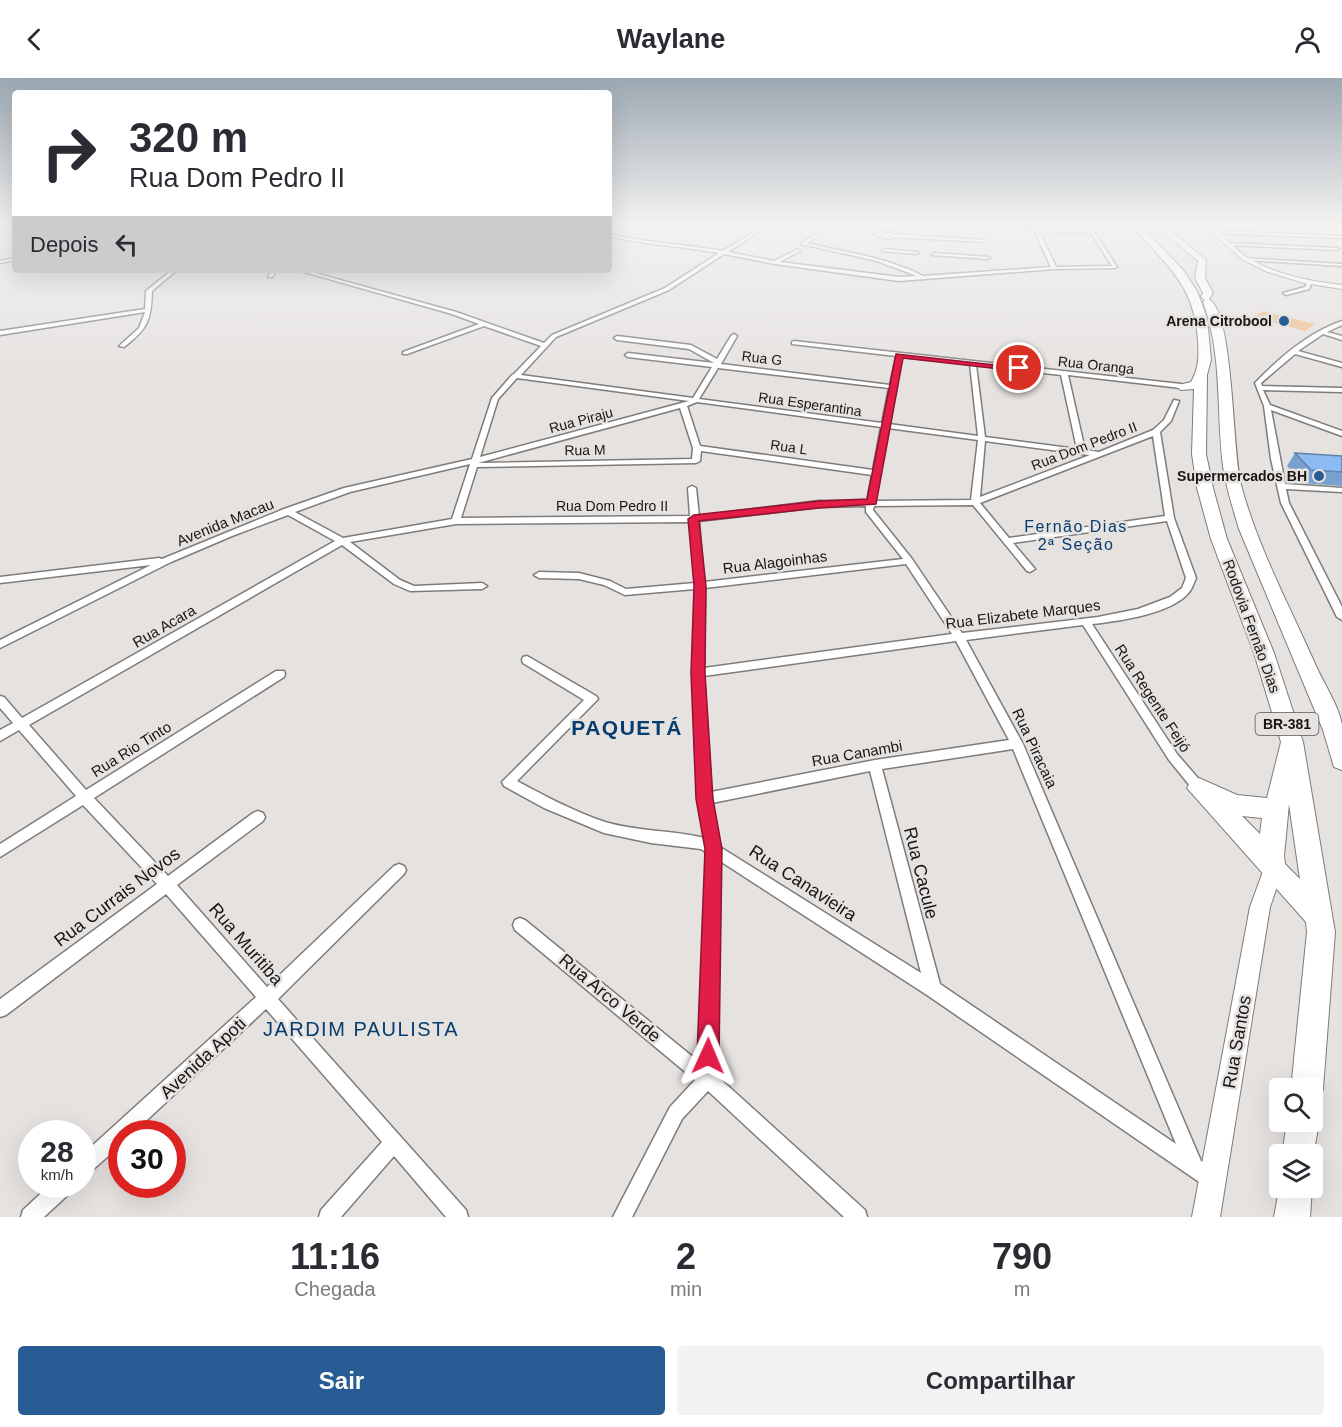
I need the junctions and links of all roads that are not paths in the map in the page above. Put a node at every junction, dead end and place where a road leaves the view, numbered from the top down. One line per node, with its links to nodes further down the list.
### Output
1 (167, 276): 15 (street)
2 (321, 276): 17 (street)
3 (688, 276): 25 (street)
4 (873, 276): 10 (street)
5 (937, 276): 10 (street)
6 (1183, 276): 34 (highway, Rodovia Fernão Dias / BR-381)
7 (1192, 276): 14 (highway, Rodovia Fernão Dias / BR-381)
8 (1200, 276): 14 (highway)
9 (1284, 276): 11 (street)
10 (922, 277)
11 (1309, 282): 12 (street); 13 (street)
12 (1342, 287)
13 (1286, 293)
14 (1206, 297): 83 (highway, Rodovia Fernão Dias / BR-381)
15 (148, 310): 19 (street); 24 (street)
16 (1342, 323): 18 (street)
17 (482, 325): 25 (street); 27 (street)
18 (1321, 332): 22 (street); 26 (street)
19 (0, 333)
20 (734, 336): 31 (street)
21 (618, 338): 31 (street)
22 (1342, 338)
23 (794, 343): 29 (street, Rua Oranga)
24 (122, 346)
25 (545, 346): 35 (street)
26 (1294, 352): 32 (street); 38 (street)
27 (405, 353)
28 (628, 355): 31 (street, Rua G)
29 (899, 355): 30 (street, Rua Oranga); 37 (street)
30 (973, 363): 33 (street, Rua Oranga); 47 (street)
31 (719, 364): 37 (street, Rua G); 41 (street)
32 (1342, 365)
33 (1064, 374): 36 (street, Rua Oranga); 49 (street)
34 (1201, 375): 36 (highway); 81 (highway, Rodovia Fernão Dias / BR-381)
35 (514, 376): 41 (street, Rua Esperantina); 51 (street)
36 (1181, 386)
37 (894, 387): 44 (street)
38 (1259, 388): 39 (street); 43 (street)
39 (1342, 390)
40 (1176, 401): 45 (street, Rua Dom Pedro II)
41 (694, 402): 42 (street, Rua Piraju); 44 (street, Rua Esperantina)
42 (683, 405): 48 (street); 51 (street, Rua Piraju)
43 (1267, 406): 46 (street); 53 (street)
44 (886, 427): 47 (street, Rua Esperantina); 52 (street)
45 (1156, 432): 50 (street, Rua Dom Pedro II); 59 (street, Rua Elizabete Marques)
46 (1342, 434)
47 (982, 439): 49 (street, Rua Esperantina); 57 (street)
48 (697, 448): 51 (street, Rua M); 52 (street, Rua L)
49 (1082, 452): 50 (street, Rua Esperantina)
50 (1104, 454): 57 (street, Rua Dom Pedro II)
51 (474, 463): 58 (street, Avenida Macau); 61 (street)
52 (877, 473): 56 (street)
53 (1281, 486): 55 (street); 71 (street)
54 (692, 488): 60 (street)
55 (1342, 490)
56 (872, 502): 57 (street, Rua Dom Pedro II); 60 (street, Rua Dom Pedro II); 65 (street, Rua Piracaia)
57 (975, 502): 62 (street)
58 (287, 512): 63 (street); 64 (street, Avenida Macau)
59 (1170, 518): 62 (street); 72 (street, Rua Elizabete Marques)
60 (694, 519): 61 (street, Rua Dom Pedro II); 70 (street)
61 (456, 520): 63 (street, Rua Dom Pedro II)
62 (1006, 540): 66 (street)
63 (342, 541): 69 (street); 79 (street, Rua Acara)
64 (168, 560): 68 (street); 74 (street, Avenida Macau)
65 (909, 561): 70 (street, Rua Alagoinhas); 73 (street, Rua Piracaia)
66 (1030, 570)
67 (539, 576): 70 (street, Rua Alagoinhas)
68 (0, 580)
69 (482, 586)
70 (700, 586): 76 (street)
71 (1342, 616)
72 (1086, 622): 73 (street, Rua Elizabete Marques); 85 (street, Rua Regente Feijó)
73 (959, 637): 76 (street, Rua Elizabete Marques); 82 (street, Rua Piracaia)
74 (0, 644)
75 (527, 660): 90 (street, Rua Canavieira)
76 (698, 673): 87 (street)
77 (280, 674): 86 (street, Rua Rio Tinto)
78 (0, 700): 79 (street, Rua Muritiba)
79 (21, 724): 80 (street, Rua Acara); 86 (street, Rua Muritiba)
80 (0, 736)
81 (1292, 742): 88 (highway); 95 (highway, Rodovia Fernão Dias / BR-381)
82 (1017, 744): 84 (street, Rua Canambi); 104 (street, Rua Piracaia)
83 (1342, 761)
84 (876, 765): 87 (street, Rua Canambi); 97 (street, Rua Cacule)
85 (1199, 788): 88 (highway); 92 (highway)
86 (85, 798): 91 (street, Rua Rio Tinto); 94 (street, Rua Muritiba)
87 (705, 799): 90 (street)
88 (1278, 807): 92 (highway)
89 (258, 817): 94 (street, Rua Currais Novos)
90 (714, 849): 97 (street, Rua Canavieira); 101 (street)
91 (0, 851)
92 (1272, 866): 95 (highway); 104 (street, Rua Santos)
93 (399, 870): 98 (street, Avenida Apoti)
94 (167, 884): 98 (street, Rua Muritiba); 99 (street, Rua Currais Novos)
95 (1318, 916): 100 (highway, Rodovia Fernão Dias / BR-381)
96 (520, 925): 101 (street, Rua Arco Verde)
97 (933, 989): 104 (street, Rua Canavieira)
98 (267, 998): 102 (street, Rua Muritiba); 103 (street, Avenida Apoti)
99 (0, 1009)
100 (1308, 1078)
101 (707, 1079): 110 (street); 111 (street, Rua Arco Verde)
102 (393, 1143): 108 (street); 109 (street, Rua Muritiba)
103 (96, 1155)
104 (1204, 1173): 112 (street, Rua Santos)
105 (50, 1198): 107 (street)
106 (1294, 1198): 113 (highway)
107 (30, 1217)
108 (328, 1217)
109 (459, 1217)
110 (622, 1217)
111 (858, 1217)
112 (1206, 1217)
113 (1292, 1217)

